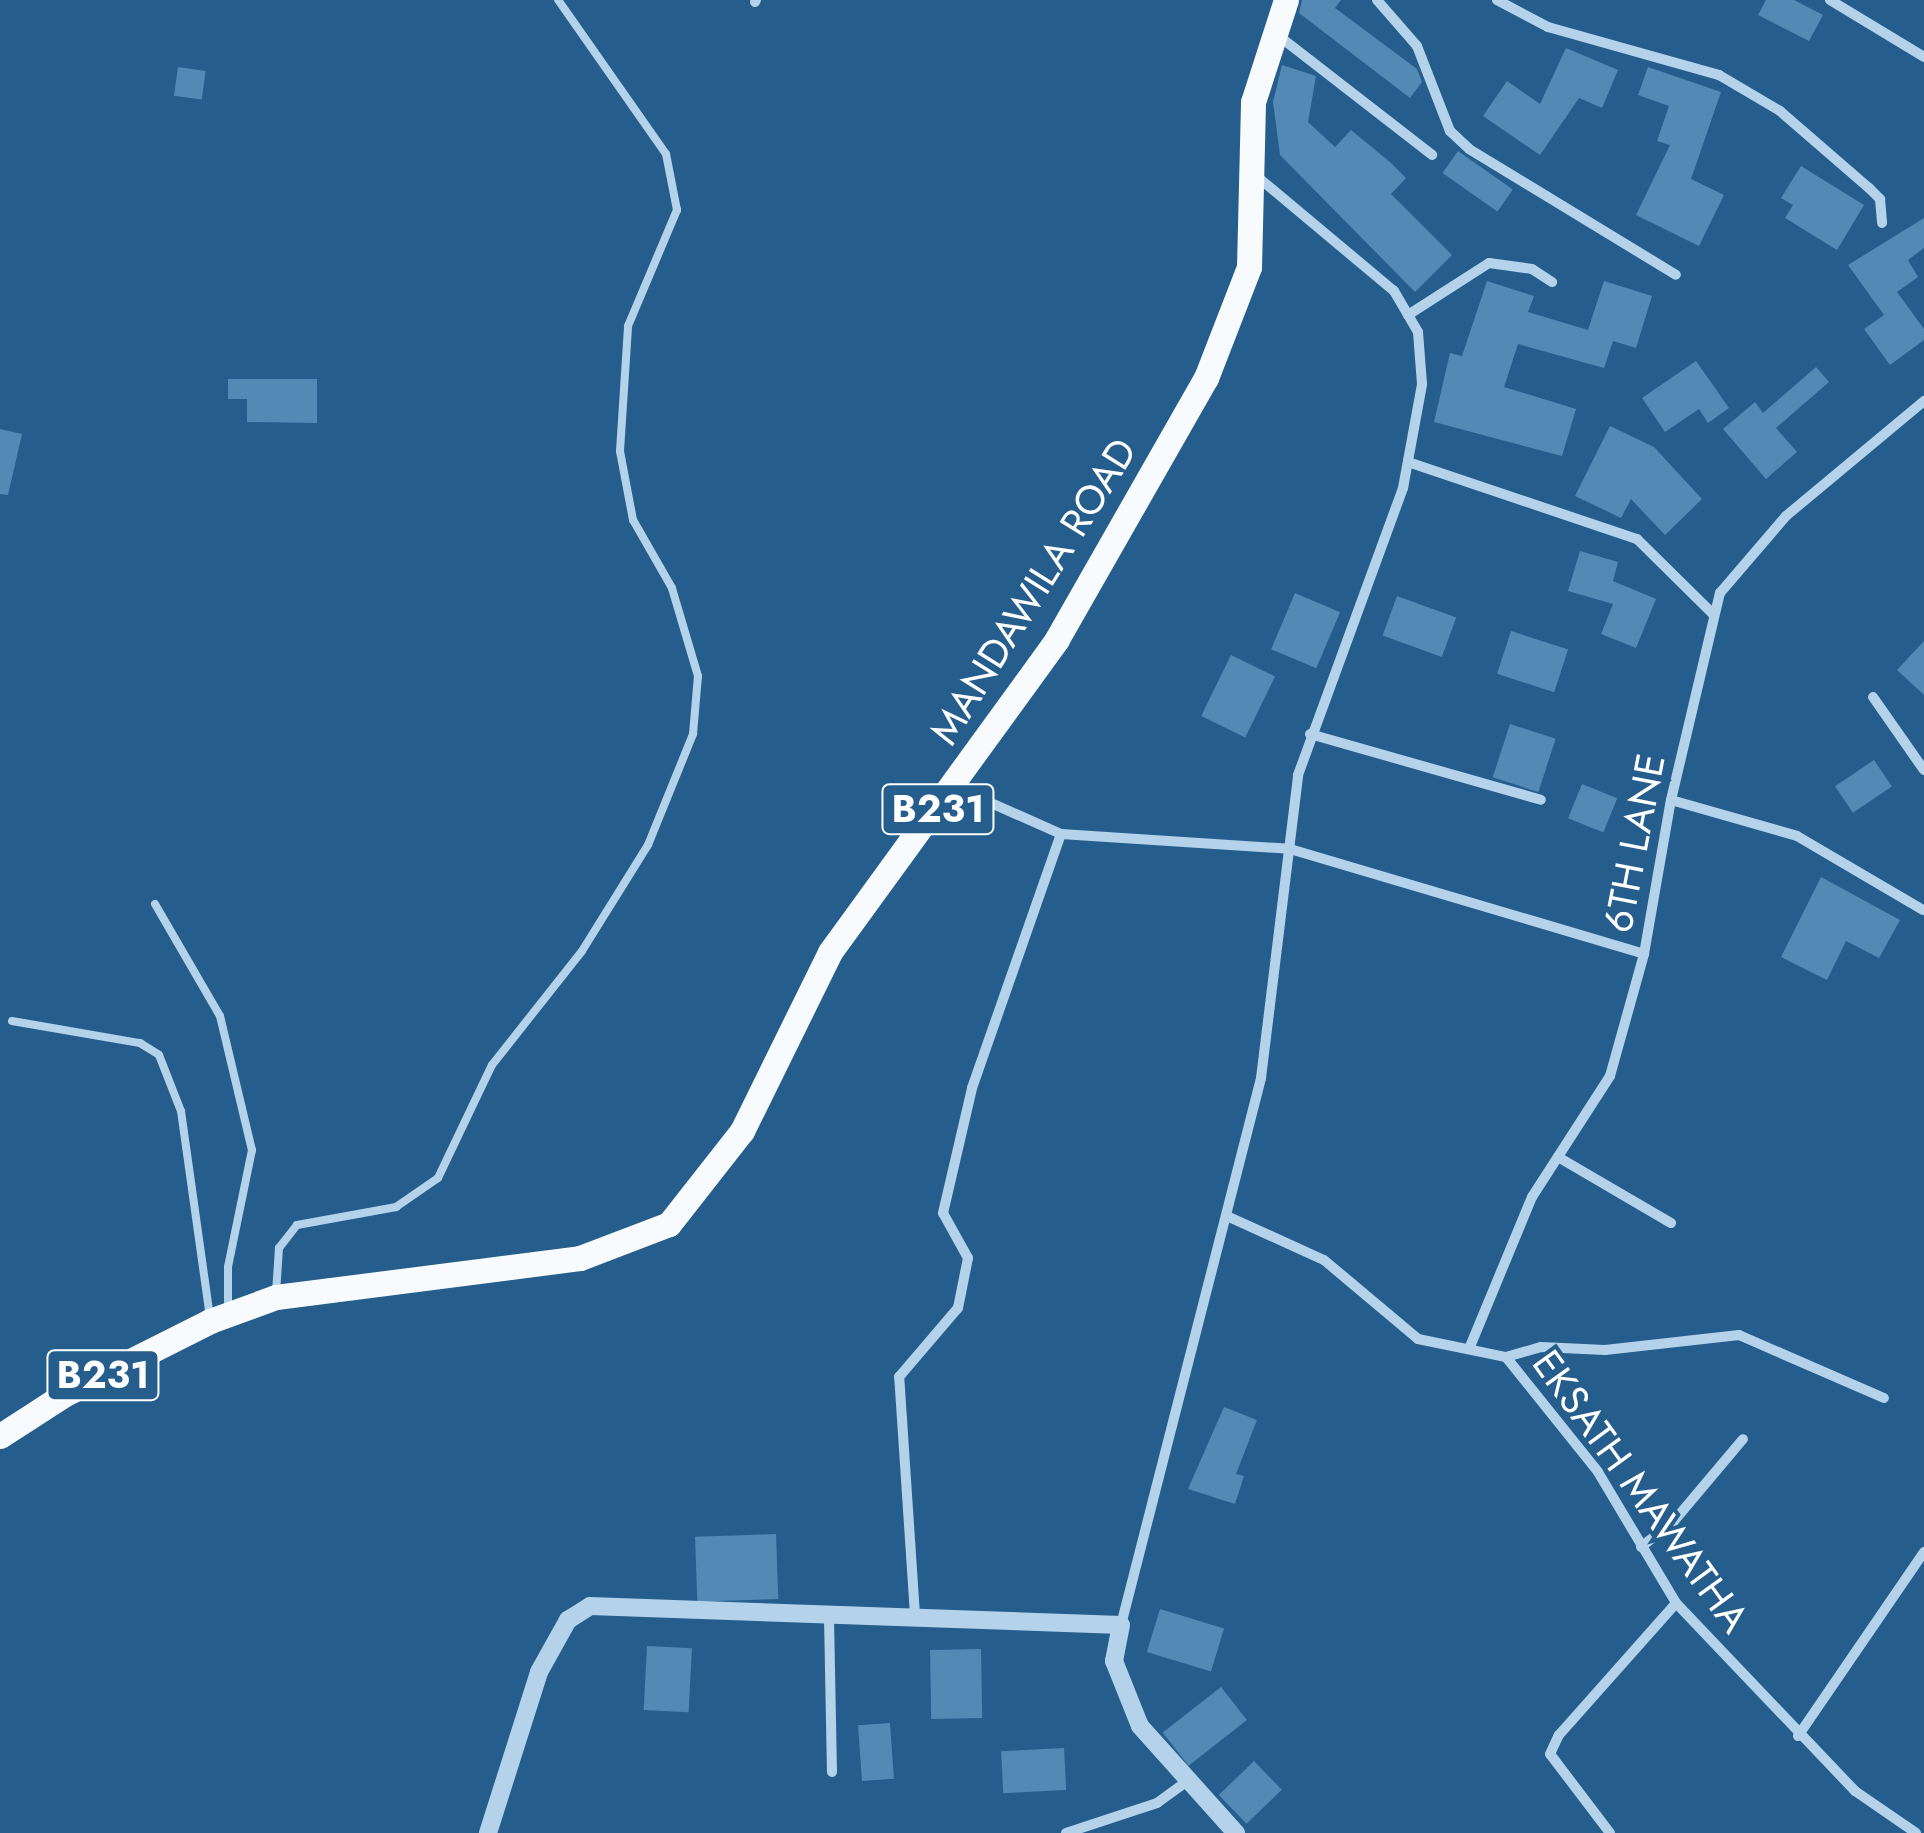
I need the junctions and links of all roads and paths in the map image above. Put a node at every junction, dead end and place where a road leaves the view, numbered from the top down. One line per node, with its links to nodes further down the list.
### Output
1 (558, 0): 32 (lane)
2 (1286, 0): 6 (main road, MANDAWILA ROAD / B231)
3 (1376, 0): 11 (street)
4 (1497, 0): 10 (street)
5 (1830, 0): 7 (street)
6 (1273, 32): 8 (street); 9 (main road, MANDAWILA ROAD / B231)
7 (1924, 57)
8 (1432, 155)
9 (1251, 172): 13 (street); 20 (main road, MANDAWILA ROAD / B231)
10 (1882, 222)
11 (1676, 275)
12 (1552, 282): 13 (street)
13 (1408, 316): 15 (street)
14 (1924, 401): 16 (street, 6TH LANE)
15 (1408, 462): 16 (street); 18 (street)
16 (1713, 614): 22 (street, 6TH LANE)
17 (1874, 697): 19 (street)
18 (1310, 734): 21 (street); 24 (street)
19 (1924, 770)
20 (955, 787): 23 (street); 32 (main road, MANDAWILA ROAD / B231)
21 (1541, 800)
22 (1671, 800): 26 (street); 27 (street, 6TH LANE)
23 (1061, 834): 24 (street); 42 (street)
24 (1290, 849): 27 (street); 30 (street)
25 (155, 904): 33 (lane)
26 (1923, 910)
27 (1644, 954): 29 (street, 6TH LANE)
28 (12, 1021): 33 (lane)
29 (1558, 1157): 31 (street); 34 (street, 6TH LANE)
30 (1229, 1217): 34 (street, EKSATH MAWATHA); 44 (street)
31 (1671, 1222)
32 (276, 1297): 33 (main road, MANDAWILA ROAD / B231)
33 (219, 1317): 37 (main road, MANDAWILA ROAD / B231)
34 (1469, 1348): 35 (street, EKSATH MAWATHA)
35 (1506, 1358): 36 (street); 39 (street, EKSATH MAWATHA)
36 (1884, 1398)
37 (0, 1436)
38 (1743, 1439): 39 (street)
39 (1641, 1547): 41 (street, EKSATH MAWATHA)
40 (1924, 1552): 45 (street)
41 (1676, 1604): 45 (street, EKSATH MAWATHA); 51 (street)
42 (914, 1615): 43 (street); 44 (street)
43 (829, 1617): 46 (street); 48 (street)
44 (1121, 1625): 47 (street)
45 (1798, 1736): 52 (street, EKSATH MAWATHA)
46 (832, 1772)
47 (1186, 1782): 49 (street); 50 (street)
48 (488, 1833)
49 (1066, 1833)
50 (1236, 1833)
51 (1610, 1833)
52 (1916, 1833)

